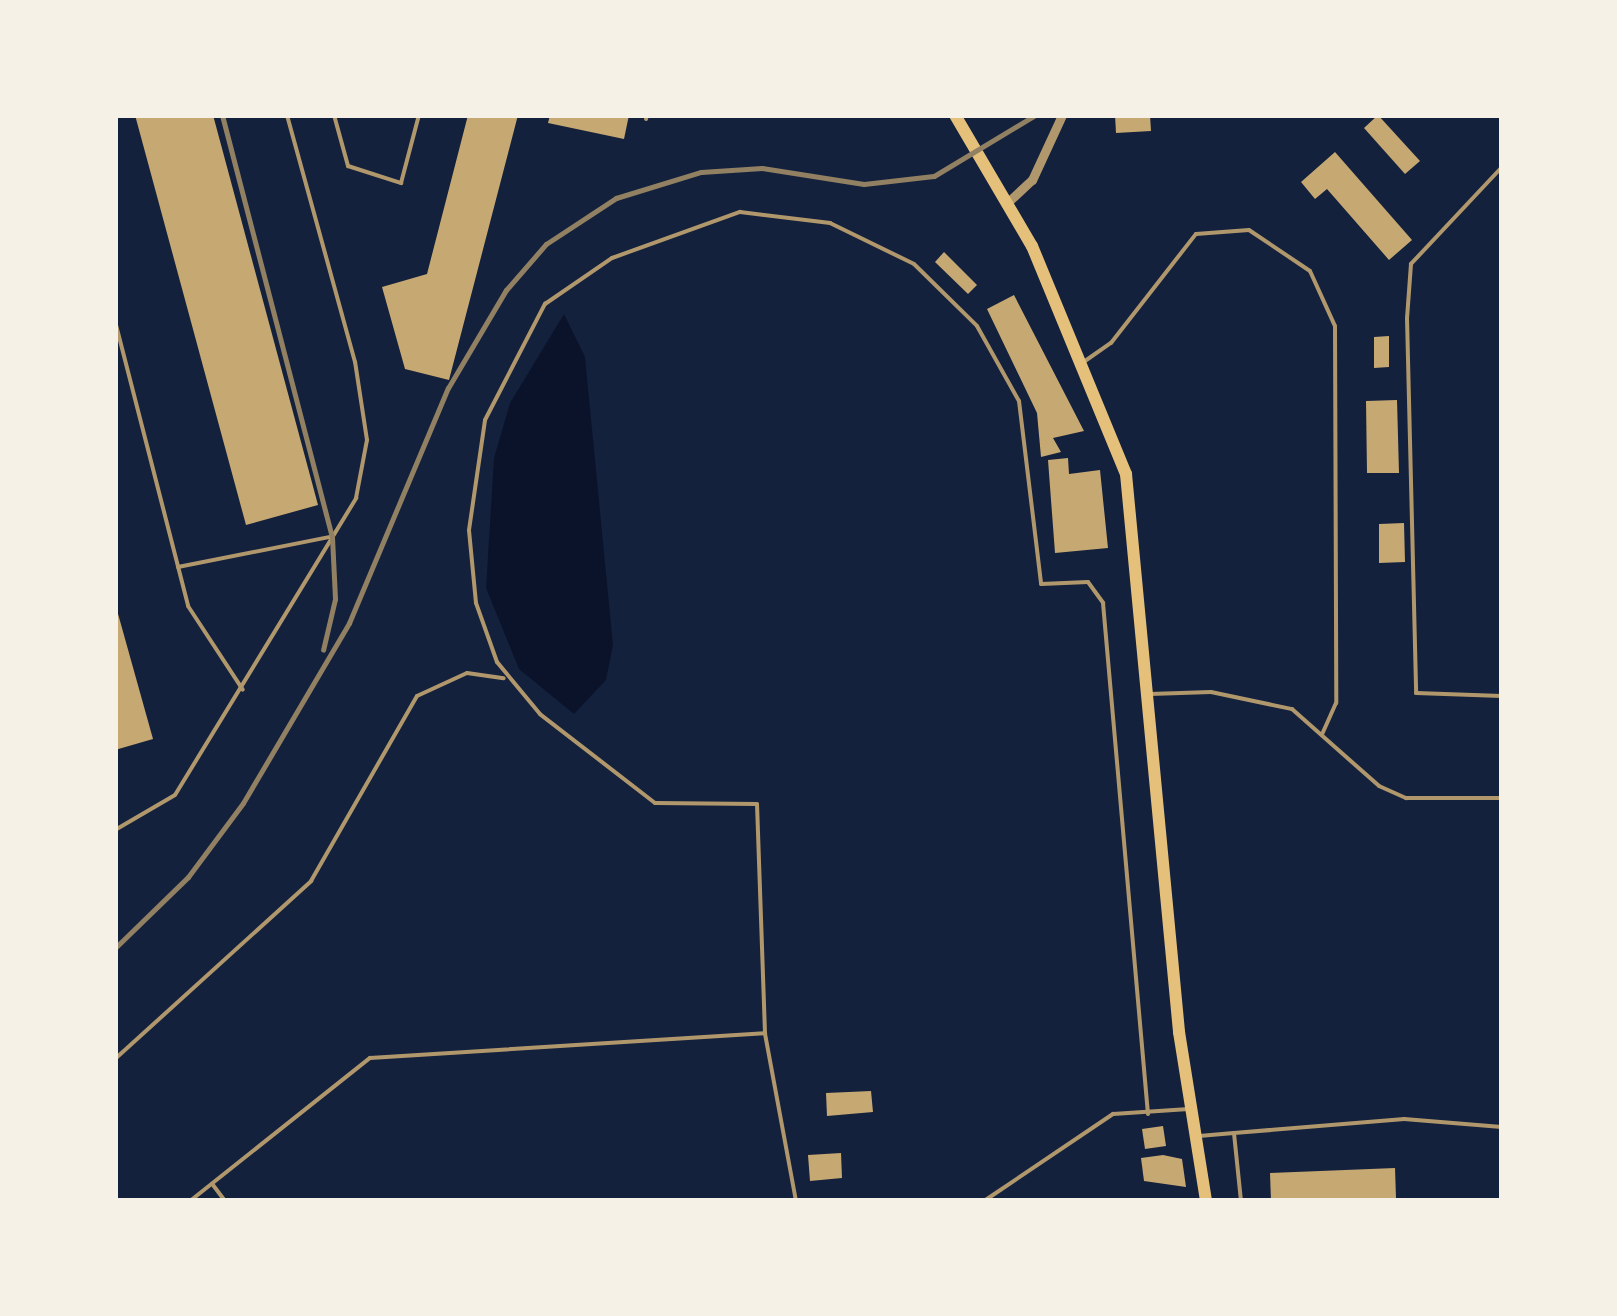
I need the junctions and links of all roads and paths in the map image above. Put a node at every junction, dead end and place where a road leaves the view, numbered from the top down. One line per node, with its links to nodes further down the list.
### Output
1 (287, 115): 10 (lane)
2 (334, 115): 3 (lane)
3 (419, 115)
4 (954, 115): 7 (main road)
5 (1062, 115): 7 (street)
6 (1502, 167): 15 (lane)
7 (1008, 202): 9 (main road)
8 (115, 321): 11 (lane)
9 (1085, 361): 14 (main road); 16 (lane)
10 (332, 537): 11 (lane); 13 (lane)
11 (178, 567): 13 (lane)
12 (504, 678): 19 (lane); 20 (lane); 22 (lane)
13 (244, 692): 18 (lane)
14 (1150, 694): 16 (lane); 21 (main road)
15 (1502, 696)
16 (1322, 734): 17 (lane)
17 (1502, 798)
18 (115, 830)
19 (765, 1033): 26 (lane); 29 (lane)
20 (115, 1059)
21 (1190, 1109): 22 (lane); 25 (main road)
22 (1148, 1114): 30 (lane)
23 (1502, 1128): 24 (lane)
24 (1234, 1133): 25 (lane); 32 (lane)
25 (1194, 1137): 31 (main road)
26 (212, 1183): 27 (lane); 28 (lane)
27 (190, 1201)
28 (225, 1201)
29 (796, 1201)
30 (984, 1201)
31 (1206, 1201)
32 (1240, 1201)

